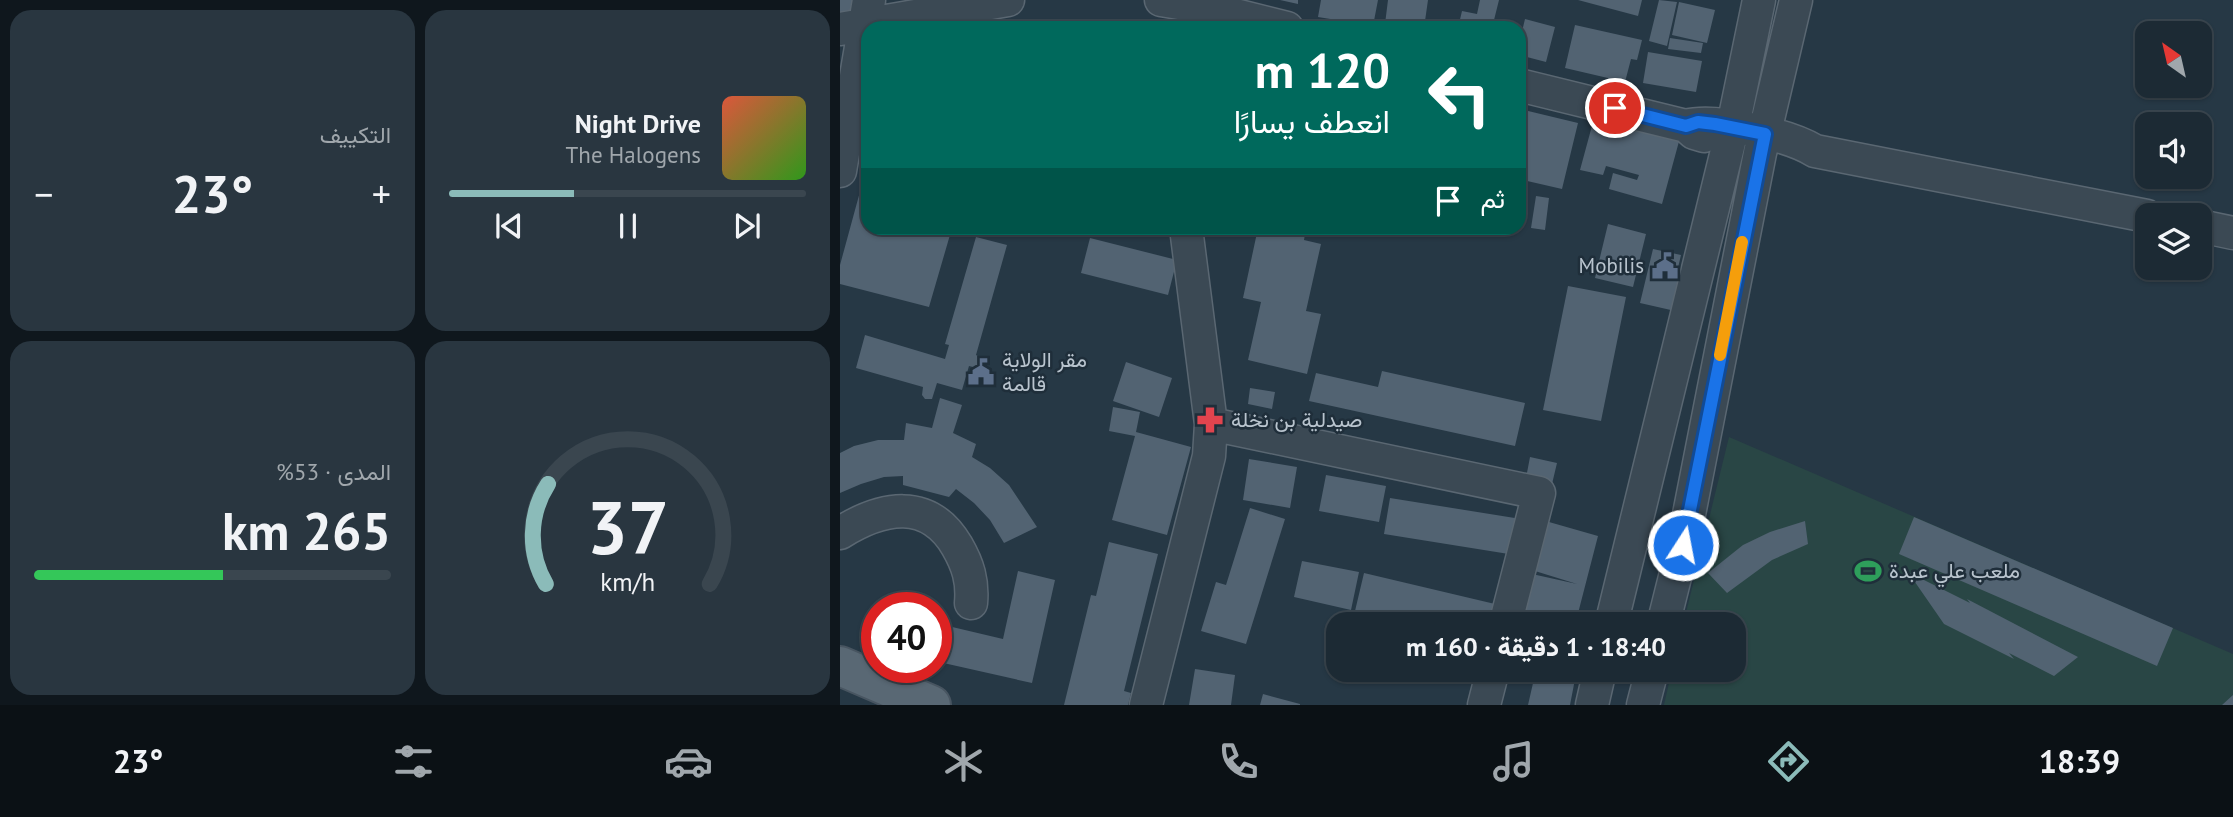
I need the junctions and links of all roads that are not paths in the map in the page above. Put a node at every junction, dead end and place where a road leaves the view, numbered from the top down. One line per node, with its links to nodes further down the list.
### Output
1 (1008, 0): 6 (street)
2 (1161, 0): 5 (street)
3 (1759, 0): 9 (street)
4 (1796, 0): 10 (street)
5 (1202, 12): 7 (street)
6 (858, 18): 11 (street)
7 (1250, 21)
8 (1526, 87): 9 (street)
9 (1730, 135): 10 (street); 20 (street)
10 (1762, 143): 12 (street); 21 (street)
11 (840, 171)
12 (2135, 214)
13 (2212, 229): 14 (street)
14 (2233, 233)
15 (1187, 235): 16 (street)
16 (1211, 424): 19 (street); 27 (street)
17 (840, 533): 18 (street)
18 (971, 603)
19 (1508, 612)
20 (1614, 612)
21 (1666, 612)
22 (840, 666): 26 (main road)
23 (1490, 682): 28 (street)
24 (1597, 682): 29 (street)
25 (1649, 682): 30 (street)
26 (931, 705)
27 (1146, 705)
28 (1484, 705)
29 (1592, 705)
30 (1643, 705)

